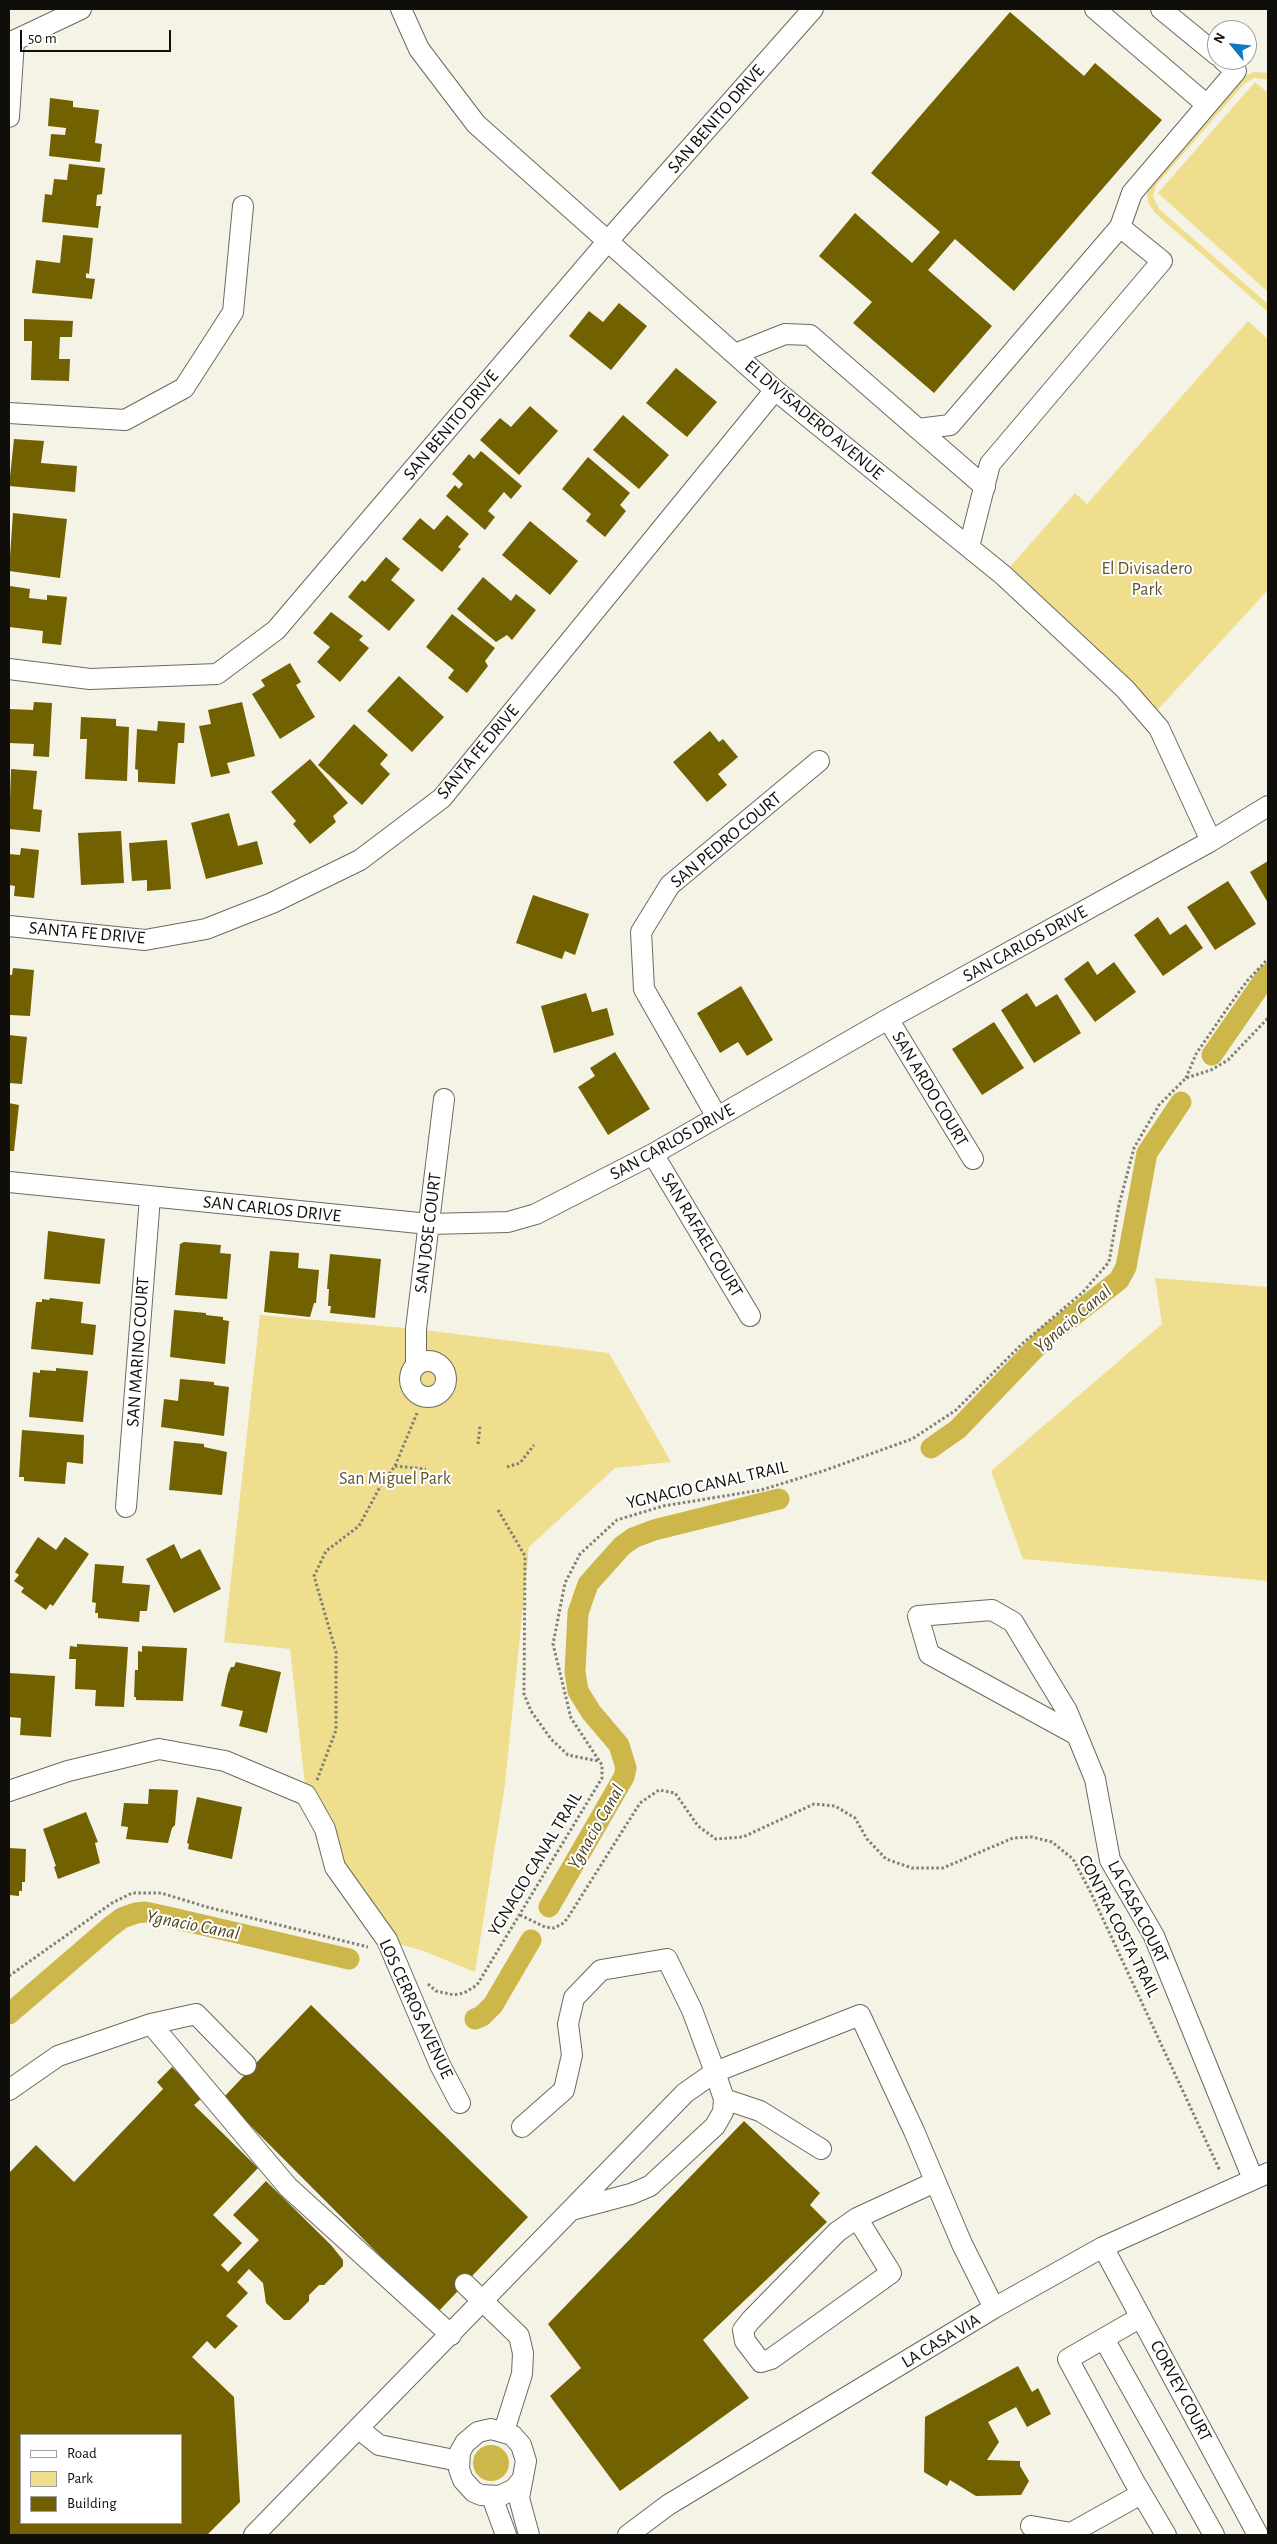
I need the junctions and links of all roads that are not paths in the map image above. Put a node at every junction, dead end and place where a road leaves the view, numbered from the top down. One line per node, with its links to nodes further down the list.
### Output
1 (81, 9): 6 (street)
2 (401, 9): 13 (street, EL DIVISADERO AVENUE)
3 (813, 9): 13 (street, SAN BENITO DRIVE)
4 (1095, 9): 9 (street)
5 (1162, 9): 7 (street)
6 (11, 42): 10 (street)
7 (1207, 47)
8 (1235, 70): 9 (street)
9 (1207, 105): 12 (street)
10 (9, 117)
11 (243, 206): 16 (street)
12 (1120, 227): 17 (street); 18 (street)
13 (607, 242): 14 (street, EL DIVISADERO AVENUE); 20 (street, SAN BENITO DRIVE)
14 (735, 354): 15 (street, EL DIVISADERO AVENUE); 17 (street)
15 (775, 390): 19 (street, EL DIVISADERO AVENUE); 24 (street, SANTA FE DRIVE)
16 (9, 414)
17 (918, 429): 18 (street)
18 (985, 487): 19 (street)
19 (969, 547): 23 (street, EL DIVISADERO AVENUE)
20 (9, 669)
21 (820, 761): 27 (street, SAN PEDRO COURT)
22 (1268, 806): 23 (street, SAN CARLOS DRIVE)
23 (1211, 841): 25 (street, SAN CARLOS DRIVE)
24 (9, 926)
25 (888, 1019): 27 (street, SAN CARLOS DRIVE); 29 (street, SAN ARDO COURT)
26 (444, 1099): 32 (street, SAN JOSE COURT)
27 (717, 1117): 28 (street, SAN CARLOS DRIVE)
28 (653, 1154): 32 (street, SAN CARLOS DRIVE); 33 (street, SAN RAFAEL COURT)
29 (973, 1159)
30 (9, 1182): 31 (street, SAN CARLOS DRIVE)
31 (150, 1197): 32 (street, SAN CARLOS DRIVE); 35 (street, SAN MARINO COURT)
32 (429, 1224): 34 (street, SAN JOSE COURT)
33 (750, 1316)
34 (416, 1366)
35 (126, 1507)
36 (1077, 1735): 36 (street, LA CASA COURT); 46 (street, LA CASA COURT)
37 (9, 1791): 43 (street, LOS CERROS AVENUE)
38 (151, 2024): 39 (street); 41 (street); 55 (street)
39 (246, 2065)
40 (715, 2072): 42 (street); 44 (street); 47 (street); 48 (street)
41 (9, 2090)
42 (724, 2098): 45 (street); 48 (street)
43 (460, 2103)
44 (522, 2127)
45 (821, 2149)
46 (1260, 2176): 50 (street, LA CASA VIA)
47 (935, 2182): 49 (street); 53 (street)
48 (571, 2210): 52 (street)
49 (857, 2218): 49 (street)
50 (1103, 2247): 53 (street, LA CASA VIA); 54 (street, CORVEY COURT)
51 (465, 2284): 52 (street)
52 (484, 2300): 55 (street); 58 (street)
53 (994, 2308): 67 (street, LA CASA VIA)
54 (1142, 2317): 56 (street); 70 (street, CORVEY COURT)
55 (451, 2334): 57 (street)
56 (1104, 2339): 61 (street); 69 (street)
57 (359, 2429): 59 (street); 64 (street)
58 (504, 2431): 59 (street); 60 (street)
59 (458, 2461): 62 (street)
60 (522, 2480): 62 (street); 66 (street)
61 (1141, 2494): 63 (street); 68 (street)
62 (492, 2497): 65 (street)
63 (1031, 2526)
64 (254, 2535)
65 (506, 2535)
66 (529, 2535)
67 (628, 2535)
68 (1166, 2535)
69 (1214, 2535)
70 (1258, 2535)

